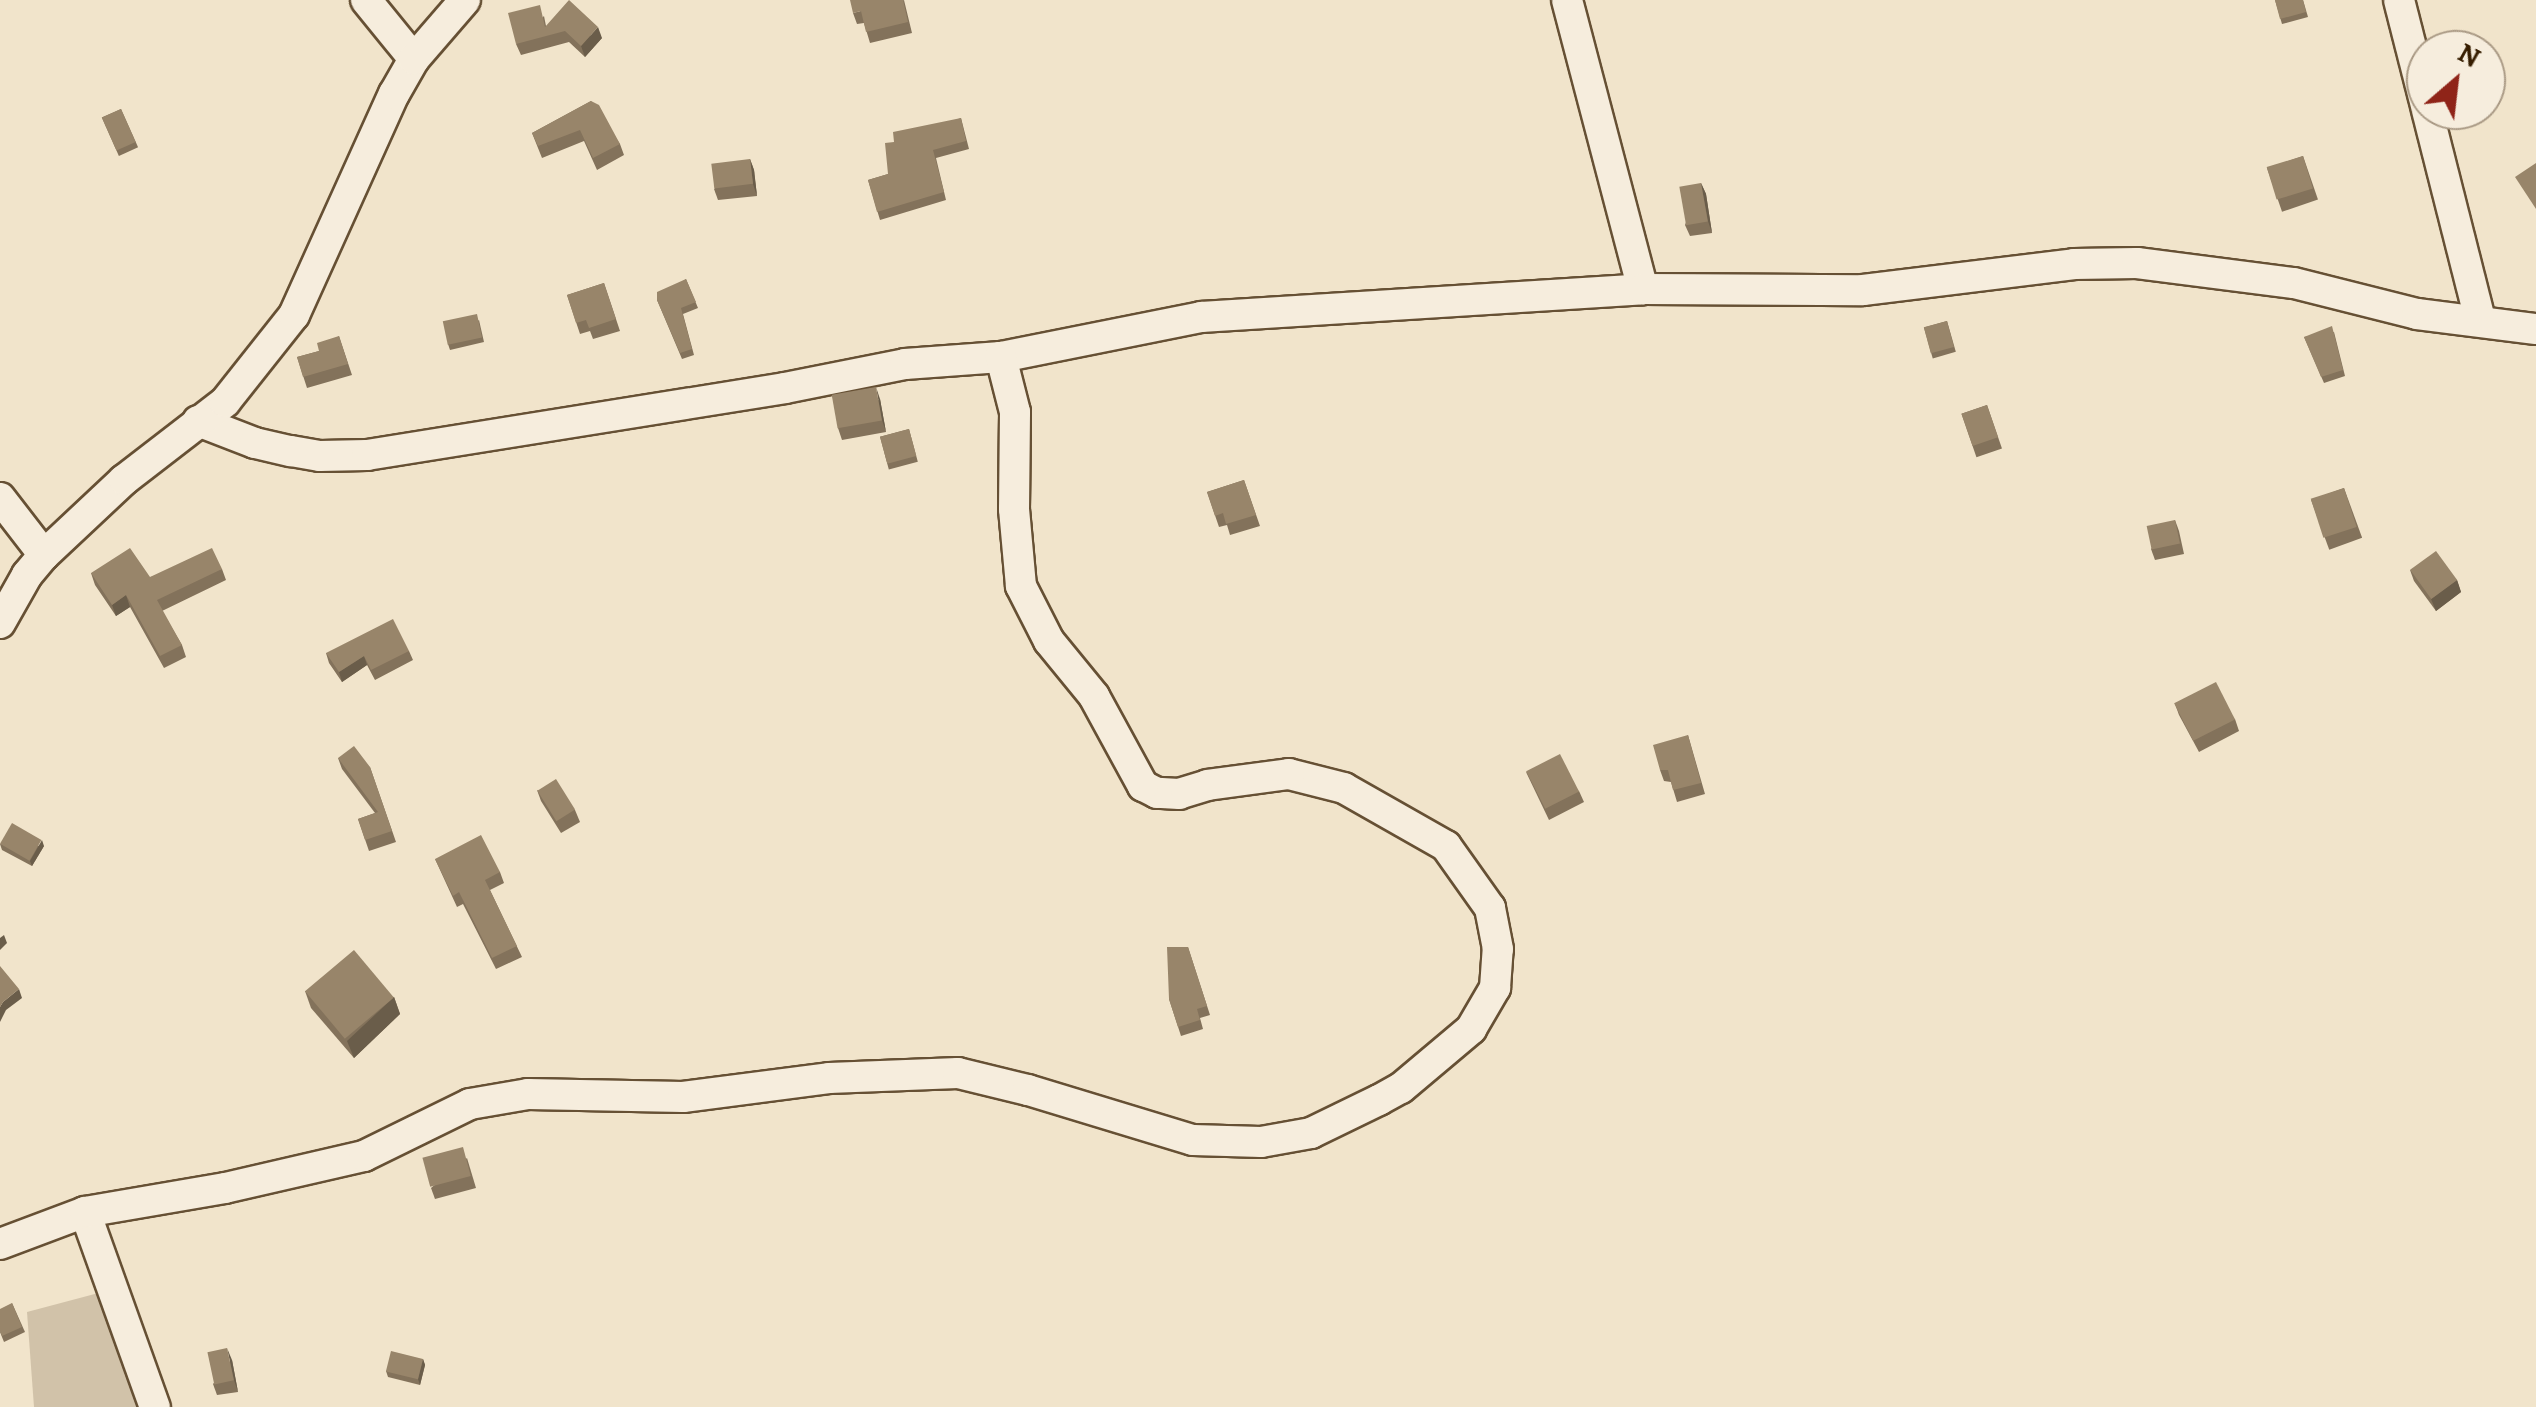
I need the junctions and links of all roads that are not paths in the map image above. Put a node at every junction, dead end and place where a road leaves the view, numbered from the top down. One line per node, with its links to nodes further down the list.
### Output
1 (366, 0): 6 (street)
2 (465, 0): 6 (street)
3 (1567, 0): 8 (street)
4 (2399, 0): 5 (street)
5 (2406, 30)
6 (414, 59): 12 (street)
7 (2432, 130): 9 (street)
8 (1642, 288): 9 (street); 11 (street)
9 (2480, 319): 10 (street)
10 (2536, 330)
11 (1000, 356): 12 (street); 16 (street)
12 (198, 421): 14 (street)
13 (0, 498): 14 (street)
14 (44, 556): 15 (street)
15 (0, 622)
16 (84, 1212): 17 (street); 18 (street)
17 (0, 1244)
18 (155, 1407)

